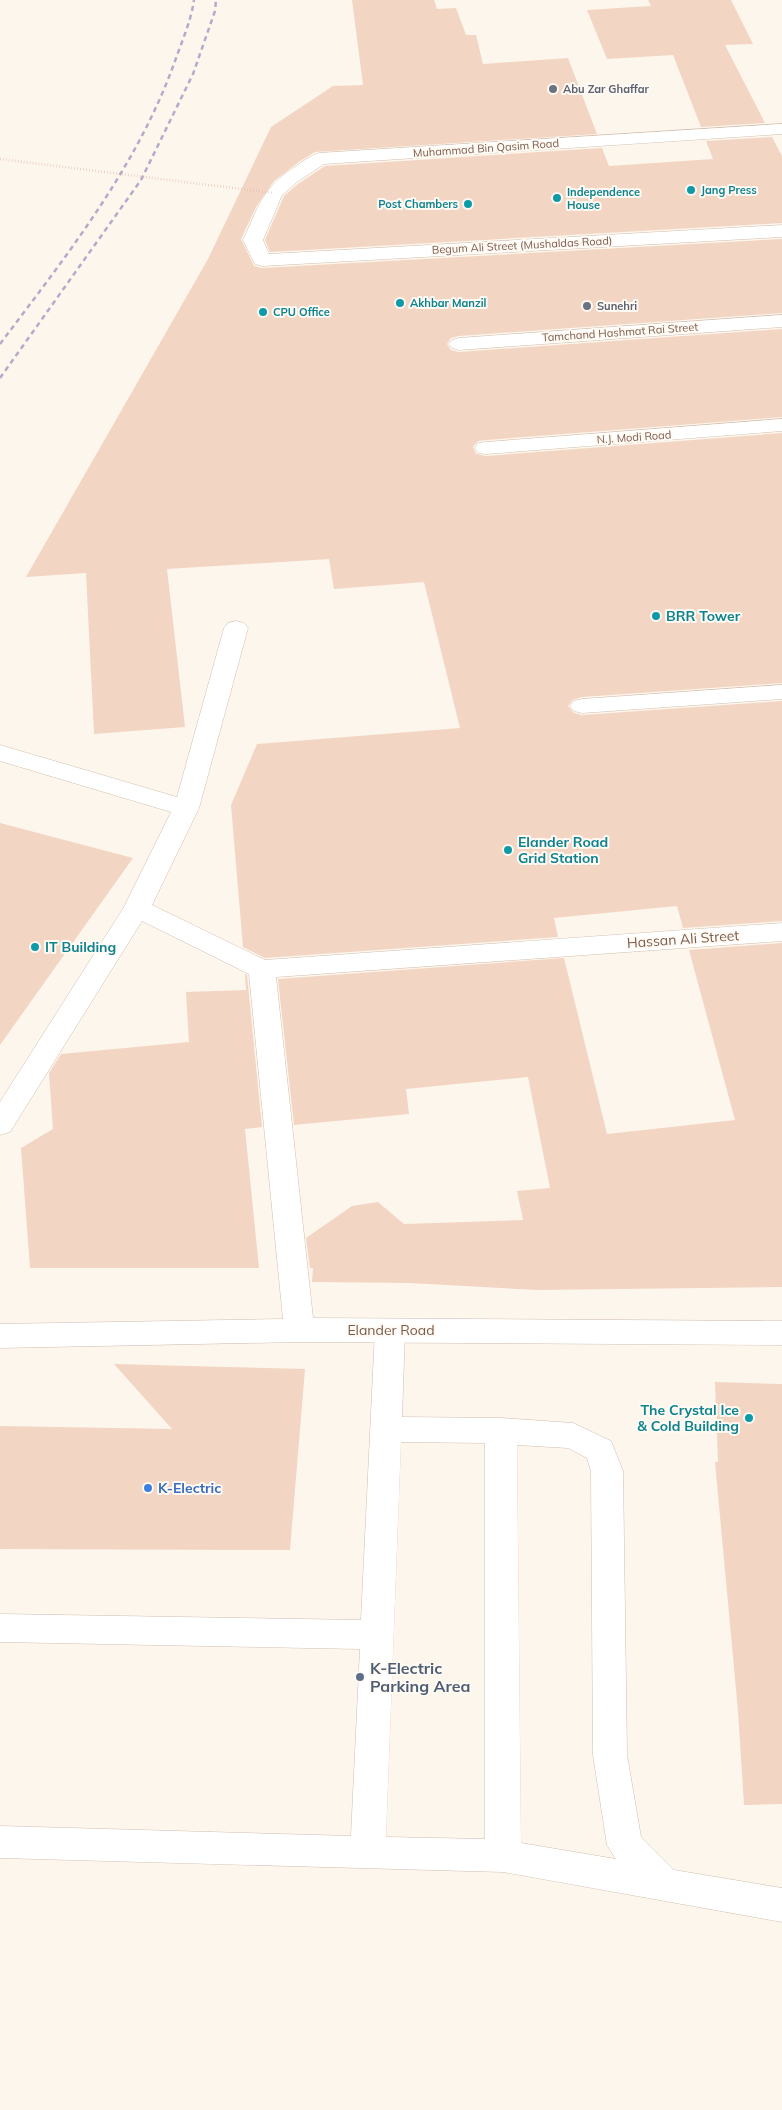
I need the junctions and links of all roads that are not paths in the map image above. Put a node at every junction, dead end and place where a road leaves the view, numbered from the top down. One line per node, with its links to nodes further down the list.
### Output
1 (782, 128): 3 (street, Muhammad Bin Qasim Road)
2 (782, 231): 3 (street, Begum Ali Street (Mushaldas Road))
3 (262, 260)
4 (782, 321): 5 (street, Tamchand Hashmat Rai Street)
5 (459, 344)
6 (782, 426): 7 (street, N.J. Modi Road)
7 (486, 448)
8 (236, 628): 12 (street)
9 (782, 692): 10 (street)
10 (582, 706)
11 (0, 753): 12 (street)
12 (186, 808): 13 (street)
13 (137, 908): 15 (street); 16 (street)
14 (782, 932): 15 (street, Hassan Ali Street)
15 (262, 968): 17 (street)
16 (0, 1125)
17 (299, 1330): 18 (street, Elander Road); 20 (street, Elander Road)
18 (390, 1330): 19 (street, Elander Road); 21 (street)
19 (782, 1333)
20 (0, 1336)
21 (386, 1429): 22 (street); 24 (street)
22 (501, 1431): 27 (street); 28 (street)
23 (0, 1628): 24 (street)
24 (377, 1635): 26 (street)
25 (0, 1842): 26 (street)
26 (368, 1851): 27 (street)
27 (503, 1856): 28 (street)
28 (664, 1884): 29 (street)
29 (782, 1905)

